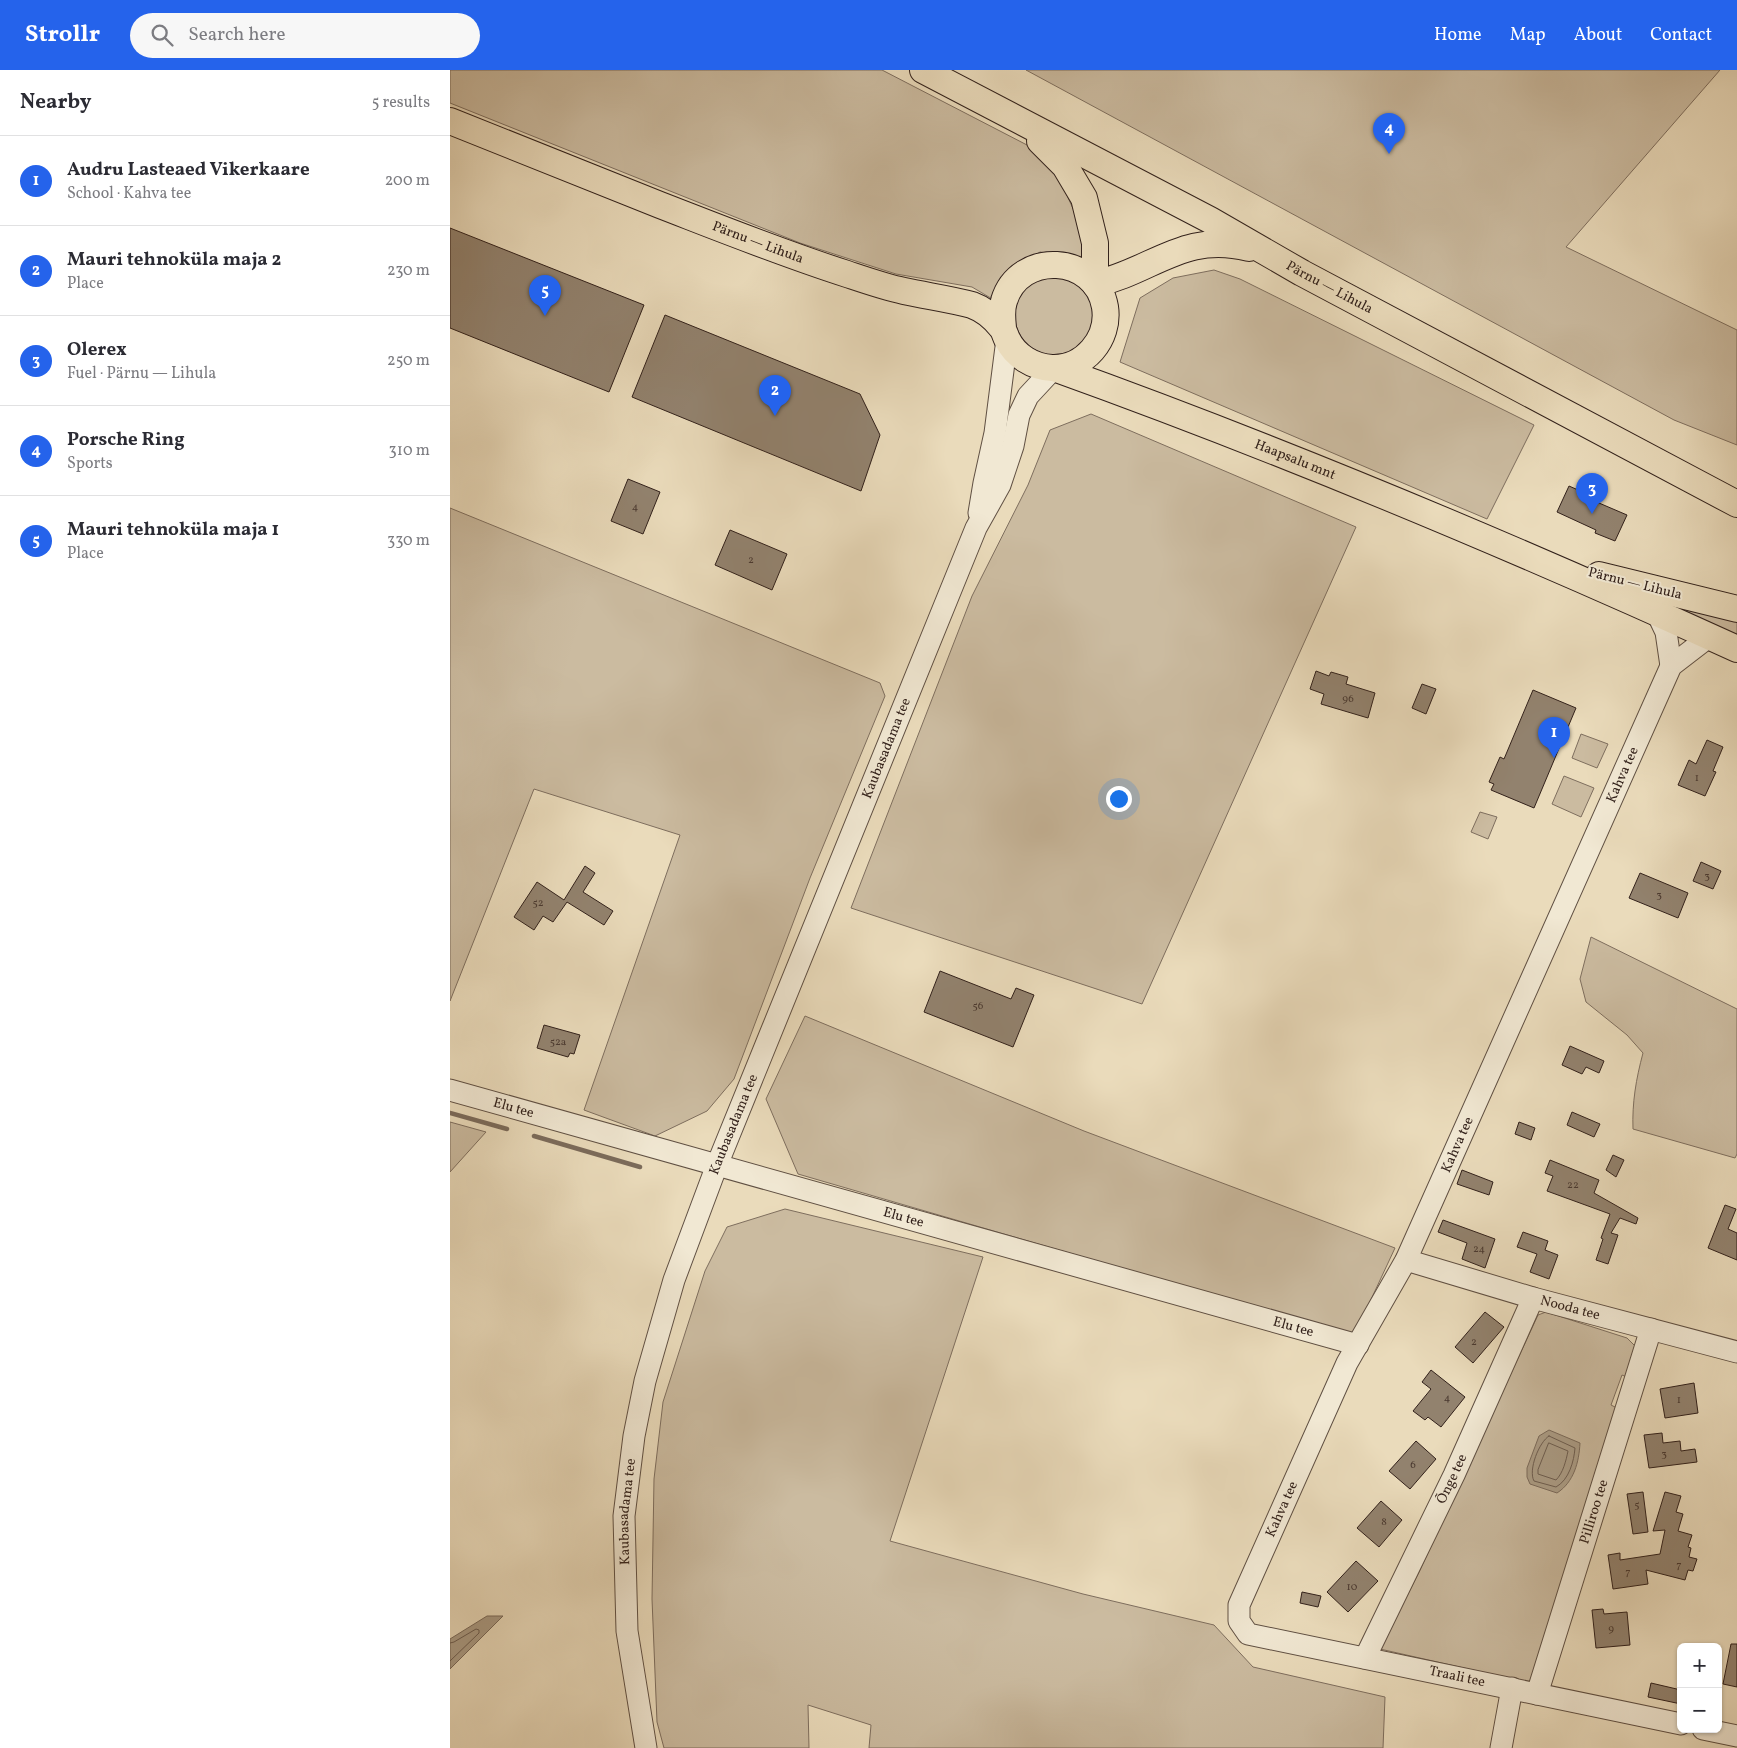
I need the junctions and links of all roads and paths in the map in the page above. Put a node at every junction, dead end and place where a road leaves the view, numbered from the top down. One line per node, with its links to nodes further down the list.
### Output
1 (923, 70): 2 (main road, Pärnu — Lihula)
2 (1017, 120): 4 (main road, Pärnu — Lihula); 5 (main road)
3 (450, 121): 6 (main road, Pärnu — Lihula)
4 (1269, 254): 5 (main road); 8 (main road, Pärnu — Lihula)
5 (1094, 284): 6 (main road); 7 (main road)
6 (1005, 334): 7 (main road, Pärnu — Lihula); 9 (street, Kaubasadama tee)
7 (1054, 368): 9 (street, Kaubasadama tee); 10 (main road, Haapsalu mnt)
8 (1737, 504)
9 (976, 528): 17 (street, Kaubasadama tee)
10 (1533, 560): 11 (main road, Pärnu — Lihula); 12 (main road)
11 (1737, 609)
12 (1657, 613): 13 (main road); 15 (street)
13 (1710, 636): 14 (main road); 15 (street, Kahva tee)
14 (1737, 649)
15 (1671, 666): 18 (street, Kahva tee)
16 (450, 1090): 17 (street, Elu tee)
17 (717, 1165): 21 (street, Elu tee); 30 (street, Kaubasadama tee)
18 (1406, 1260): 19 (street, Nooda tee); 21 (street, Kahva tee)
19 (1534, 1298): 20 (street, Nooda tee); 24 (street, Õnge tee)
20 (1651, 1329): 22 (street, Nooda tee); 26 (street, Pilliroo tee)
21 (1358, 1345): 23 (street, Kahva tee)
22 (1737, 1352)
23 (1239, 1621): 24 (street, Traali tee)
24 (1365, 1658): 25 (street, Traali tee)
25 (1512, 1688): 26 (street, Traali tee); 31 (street)
26 (1537, 1694): 27 (street, Traali tee)
27 (1677, 1723)
28 (1722, 1733): 29 (street)
29 (1737, 1736)
30 (646, 1748)
31 (1501, 1748)

